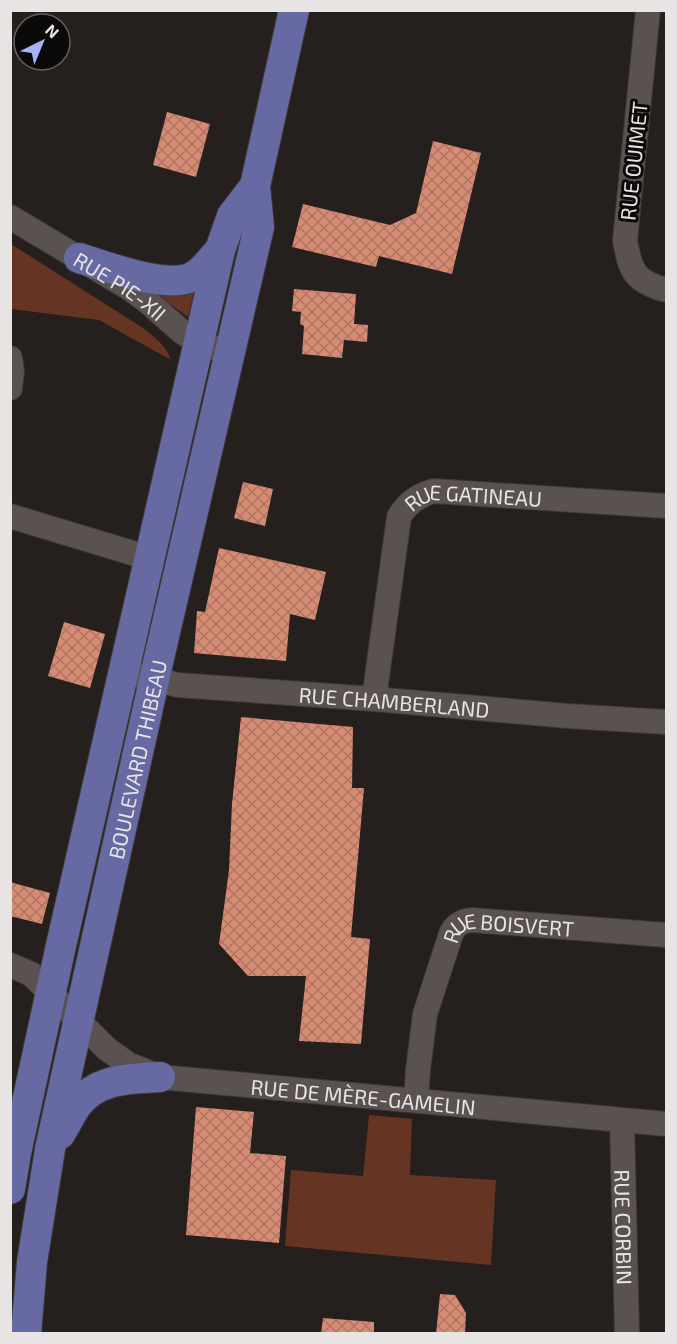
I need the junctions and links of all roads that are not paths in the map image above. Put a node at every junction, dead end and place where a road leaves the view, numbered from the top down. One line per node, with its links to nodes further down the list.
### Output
1 (294, 10): 3 (main road, BOULEVARD THIBEAU)
2 (648, 10): 7 (street, RUE OUIMET)
3 (255, 186): 5 (main road, BOULEVARD THIBEAU); 9 (main road, BOULEVARD THIBEAU)
4 (10, 217): 6 (street, RUE PIE-XII)
5 (219, 250): 6 (main road); 8 (main road, BOULEVARD THIBEAU)
6 (79, 258): 8 (street, RUE PIE-XII)
7 (666, 290)
8 (199, 344): 9 (street, RUE PIE-XII); 14 (main road, BOULEVARD THIBEAU)
9 (231, 352): 16 (main road, BOULEVARD THIBEAU)
10 (10, 358): 11 (street)
11 (10, 388)
12 (666, 506): 17 (street, RUE GATINEAU)
13 (10, 516): 14 (street)
14 (149, 558): 15 (main road, BOULEVARD THIBEAU)
15 (124, 672): 16 (street, RUE CHAMBERLAND); 21 (main road, BOULEVARD THIBEAU)
16 (155, 679): 17 (street, RUE CHAMBERLAND); 22 (main road, BOULEVARD THIBEAU)
17 (374, 699): 18 (street, RUE CHAMBERLAND)
18 (666, 722)
19 (666, 935): 24 (street, RUE BOISVERT)
20 (10, 965): 21 (street, RUE DE MÈRE-GAMELIN)
21 (51, 994): 22 (street, RUE DE MÈRE-GAMELIN); 28 (main road, BOULEVARD THIBEAU)
22 (79, 1023): 23 (street, RUE DE MÈRE-GAMELIN); 27 (main road, BOULEVARD THIBEAU)
23 (160, 1077): 24 (street, RUE DE MÈRE-GAMELIN); 27 (main road)
24 (417, 1100): 25 (street, RUE DE MÈRE-GAMELIN)
25 (622, 1120): 26 (street, RUE DE MÈRE-GAMELIN); 30 (street, RUE CORBIN)
26 (666, 1124)
27 (51, 1149): 29 (main road, BOULEVARD THIBEAU)
28 (10, 1189)
29 (26, 1334)
30 (627, 1334)

